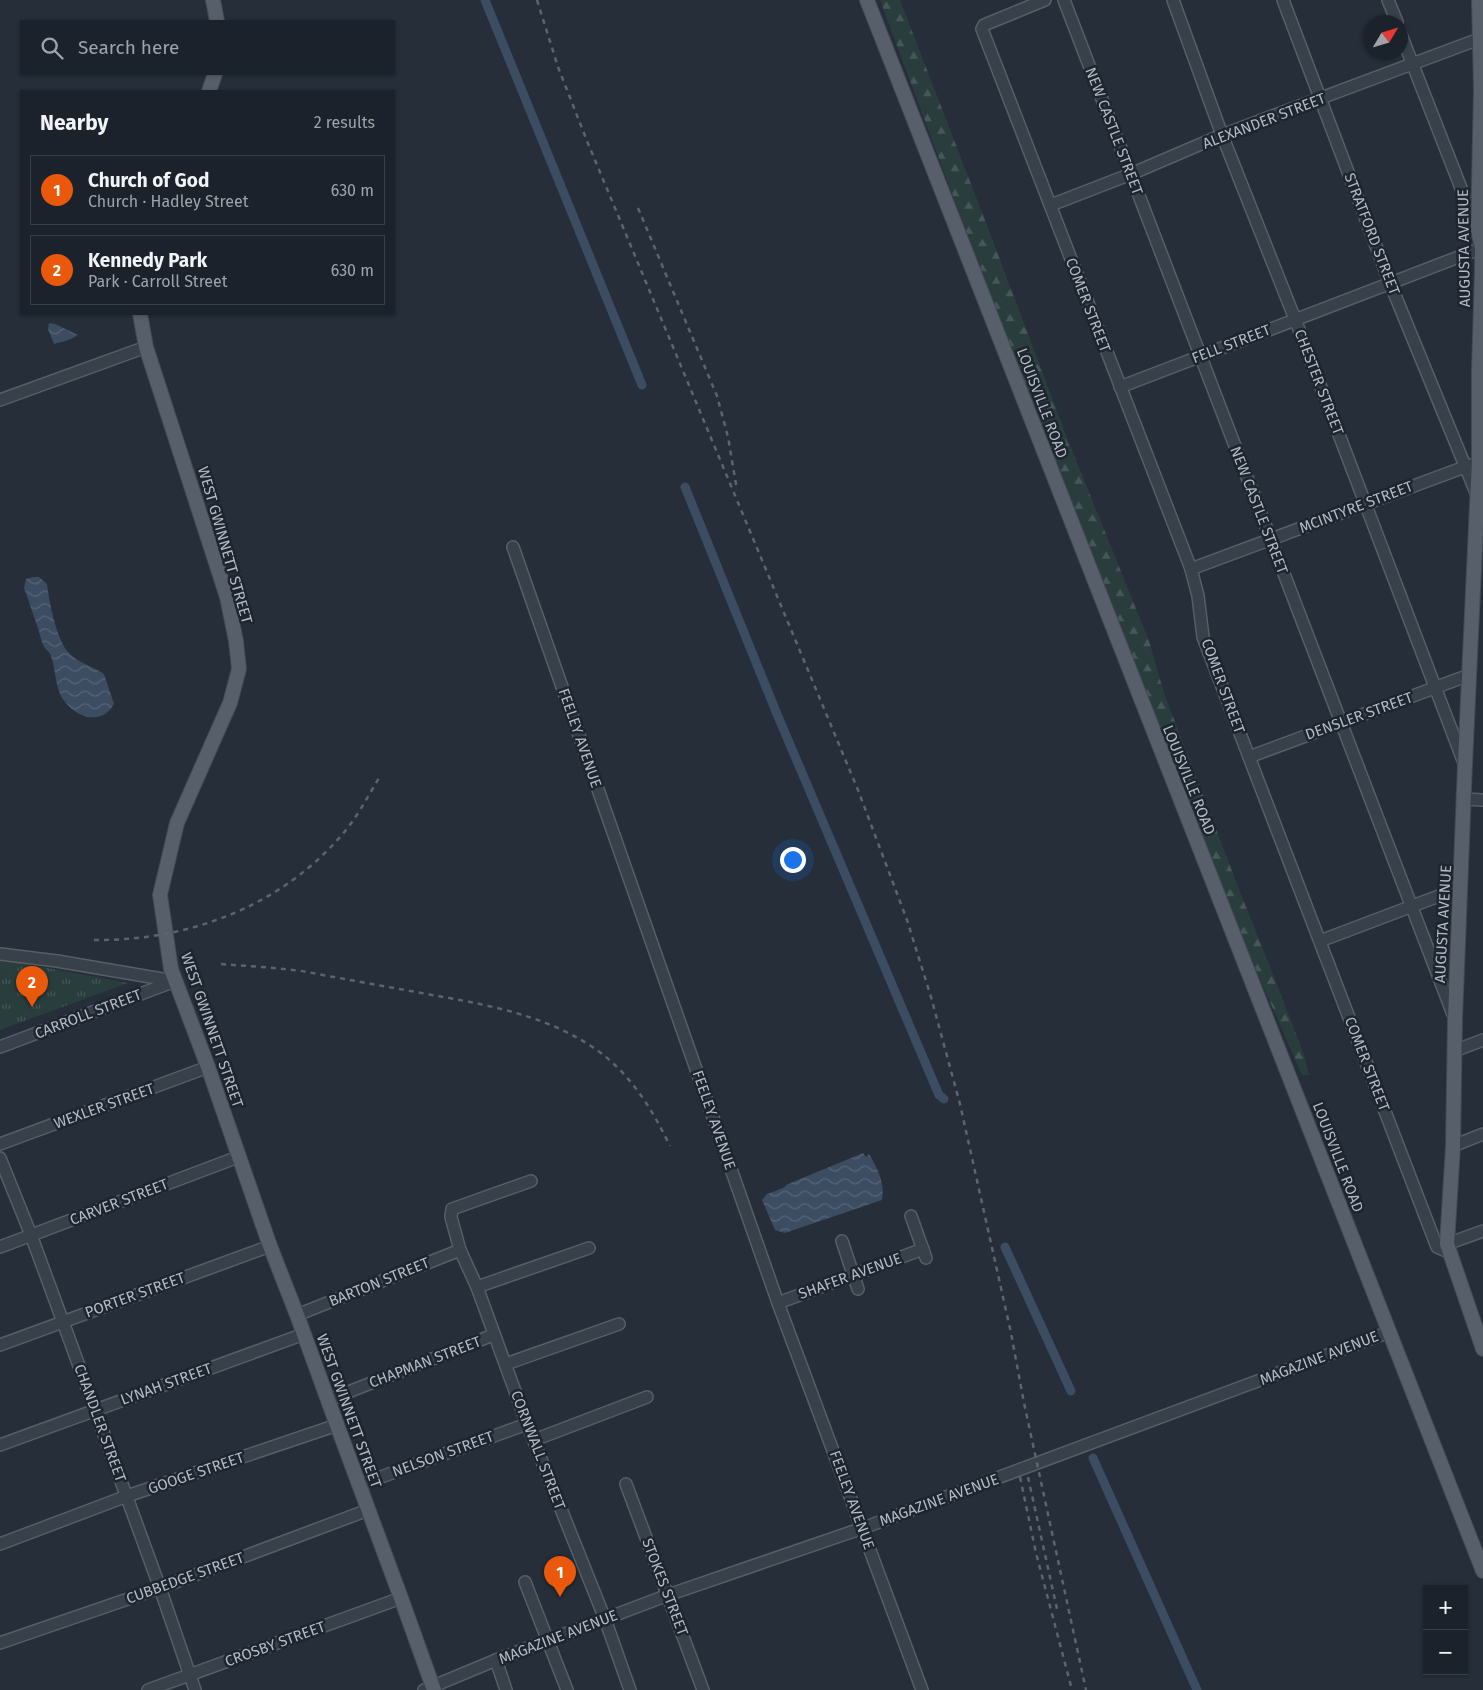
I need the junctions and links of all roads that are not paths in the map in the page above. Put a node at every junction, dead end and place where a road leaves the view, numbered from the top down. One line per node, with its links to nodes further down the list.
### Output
1 (213, 0): 10 (main road)
2 (867, 0): 81 (main road, LOUISVILLE ROAD)
3 (1044, 0): 21 (street, COMER STREET)
4 (1064, 0): 19 (street, NEW CASTLE STREET)
5 (1173, 0): 18 (street, CHESTER STREET)
6 (1283, 0): 17 (street, STRATFORD STREET)
7 (1388, 0): 9 (street)
8 (1479, 0): 11 (main road, AUGUSTA AVENUE)
9 (1394, 15)
10 (217, 20)
11 (1479, 39): 13 (street, ALEXANDER STREET); 15 (main road, AUGUSTA AVENUE)
12 (1408, 53): 13 (street)
13 (1412, 64): 17 (street, ALEXANDER STREET); 22 (street)
14 (215, 75): 16 (main road)
15 (1482, 88): 20 (main road, AUGUSTA AVENUE)
16 (209, 90)
17 (1321, 99): 18 (street, ALEXANDER STREET); 25 (street, STRATFORD STREET)
18 (1222, 135): 19 (street, ALEXANDER STREET); 27 (street, CHESTER STREET)
19 (1131, 174): 21 (street, ALEXANDER STREET); 29 (street, NEW CASTLE STREET)
20 (1481, 174): 22 (main road, AUGUSTA AVENUE)
21 (1050, 205): 31 (street, COMER STREET)
22 (1478, 230): 23 (main road, AUGUSTA AVENUE)
23 (1482, 248): 24 (main road, AUGUSTA AVENUE); 25 (street, FELL STREET)
24 (1483, 271): 30 (main road, AUGUSTA AVENUE)
25 (1390, 283): 27 (street, FELL STREET); 34 (street, STRATFORD STREET)
26 (140, 315): 28 (main road, WEST GWINNETT STREET)
27 (1295, 319): 29 (street, FELL STREET); 36 (street, CHESTER STREET)
28 (146, 346): 32 (street); 53 (main road, WEST GWINNETT STREET)
29 (1199, 356): 31 (street, FELL STREET); 37 (street, NEW CASTLE STREET)
30 (1481, 369): 33 (main road, AUGUSTA AVENUE)
31 (1120, 387): 40 (street, COMER STREET)
32 (0, 400)
33 (1481, 460): 34 (street, MCINTYRE STREET); 35 (main road, AUGUSTA AVENUE)
34 (1464, 467): 35 (street, AUGUSTA AVENUE); 36 (street, MCINTYRE STREET)
35 (1477, 495): 39 (main road, AUGUSTA AVENUE)
36 (1366, 504): 37 (street, MCINTYRE STREET); 43 (street, CHESTER STREET)
37 (1270, 540): 40 (street, MCINTYRE STREET); 44 (street, NEW CASTLE STREET)
38 (513, 547): 77 (street, FEELEY AVENUE)
39 (1479, 552): 41 (main road, AUGUSTA AVENUE)
40 (1191, 569): 45 (street, COMER STREET)
41 (1478, 604): 42 (main road, AUGUSTA AVENUE)
42 (1468, 675): 43 (street, DENSLER STREET); 46 (main road, AUGUSTA AVENUE)
43 (1436, 688): 44 (street, DENSLER STREET); 46 (street, CHESTER STREET)
44 (1340, 722): 45 (street, DENSLER STREET); 50 (street, NEW CASTLE STREET)
45 (1249, 756): 51 (street, COMER STREET)
46 (1465, 764): 47 (main road, AUGUSTA AVENUE)
47 (1464, 799): 48 (street); 49 (main road, AUGUSTA AVENUE)
48 (1483, 800)
49 (1460, 888): 50 (street); 54 (main road, AUGUSTA AVENUE)
50 (1411, 907): 51 (street); 54 (street, NEW CASTLE STREET)
51 (1320, 941): 72 (street, COMER STREET)
52 (0, 954): 53 (street)
53 (175, 981): 56 (street, CARROLL STREET); 58 (main road, WEST GWINNETT STREET)
54 (1455, 1019): 57 (main road, AUGUSTA AVENUE)
55 (1483, 1040): 57 (street)
56 (0, 1047)
57 (1454, 1052): 61 (main road, AUGUSTA AVENUE)
58 (208, 1067): 60 (street, WEXLER STREET); 62 (main road, WEST GWINNETT STREET)
59 (1483, 1134): 61 (street)
60 (0, 1144)
61 (1453, 1146): 72 (main road, AUGUSTA AVENUE)
62 (238, 1157): 67 (street, CARVER STREET); 69 (main road, WEST GWINNETT STREET)
63 (0, 1158): 67 (street, CHANDLER STREET)
64 (531, 1181): 73 (street, CORNWALL STREET)
65 (910, 1216): 74 (street, SHAFER AVENUE)
66 (1483, 1231): 72 (street)
67 (31, 1235): 70 (street, CARVER STREET); 79 (street, CHANDLER STREET)
68 (842, 1241): 74 (street)
69 (270, 1246): 78 (main road, WEST GWINNETT STREET); 79 (street, PORTER STREET)
70 (0, 1247)
71 (589, 1248): 75 (street)
72 (1449, 1248): 82 (main road, AUGUSTA AVENUE)
73 (460, 1250): 75 (street, CORNWALL STREET); 78 (street, BARTON STREET)
74 (854, 1274): 76 (street); 77 (street, SHAFER AVENUE)
75 (477, 1287): 84 (street, CORNWALL STREET)
76 (858, 1289)
77 (778, 1302): 99 (street, FEELEY AVENUE)
78 (297, 1315): 83 (main road, WEST GWINNETT STREET)
79 (63, 1322): 85 (street, PORTER STREET); 90 (street, CHANDLER STREET)
80 (620, 1324): 87 (street)
81 (1390, 1332): 99 (street, MAGAZINE AVENUE); 101 (main road, LOUISVILLE ROAD)
82 (1480, 1332): 86 (main road, AUGUSTA AVENUE)
83 (304, 1334): 89 (main road, WEST GWINNETT STREET); 90 (street, LYNAH STREET)
84 (493, 1335): 87 (street, CORNWALL STREET); 89 (street, CHAPMAN STREET)
85 (0, 1345)
86 (1483, 1349)
87 (506, 1364): 91 (street, CORNWALL STREET)
88 (647, 1397): 93 (street)
89 (328, 1400): 92 (main road, WEST GWINNETT STREET)
90 (95, 1410): 94 (street, LYNAH STREET); 97 (street, CHANDLER STREET)
91 (527, 1424): 93 (street, CORNWALL STREET); 96 (street, NELSON STREET)
92 (336, 1425): 96 (main road, WEST GWINNETT STREET); 97 (street, GOOGE STREET)
93 (534, 1440): 106 (street, CORNWALL STREET)
94 (0, 1445)
95 (626, 1484): 104 (street, STOKES STREET)
96 (359, 1485): 98 (main road, WEST GWINNETT STREET)
97 (127, 1496): 100 (street, GOOGE STREET); 103 (street, CHANDLER STREET)
98 (368, 1510): 103 (street, CUBBEDGE STREET); 105 (main road, WEST GWINNETT STREET)
99 (863, 1528): 104 (street, MAGAZINE AVENUE); 118 (street, FEELEY AVENUE)
100 (0, 1544)
101 (1483, 1571)
102 (525, 1582): 107 (street)
103 (160, 1588): 108 (street, CUBBEDGE STREET); 110 (street, CHANDLER STREET)
104 (668, 1595): 106 (street, MAGAZINE AVENUE); 117 (street, STOKES STREET)
105 (401, 1598): 110 (street, CROSBY STREET); 111 (main road, WEST GWINNETT STREET)
106 (605, 1619): 107 (street, MAGAZINE AVENUE); 116 (street, CORNWALL STREET)
107 (548, 1640): 109 (street, MAGAZINE AVENUE); 115 (street)
108 (0, 1644)
109 (496, 1660): 111 (street, MAGAZINE AVENUE); 114 (street)
110 (190, 1675): 112 (street, CROSBY STREET); 113 (street, CHANDLER STREET)
111 (430, 1689)
112 (148, 1690)
113 (196, 1690)
114 (506, 1690)
115 (568, 1690)
116 (630, 1690)
117 (703, 1690)
118 (922, 1690)

